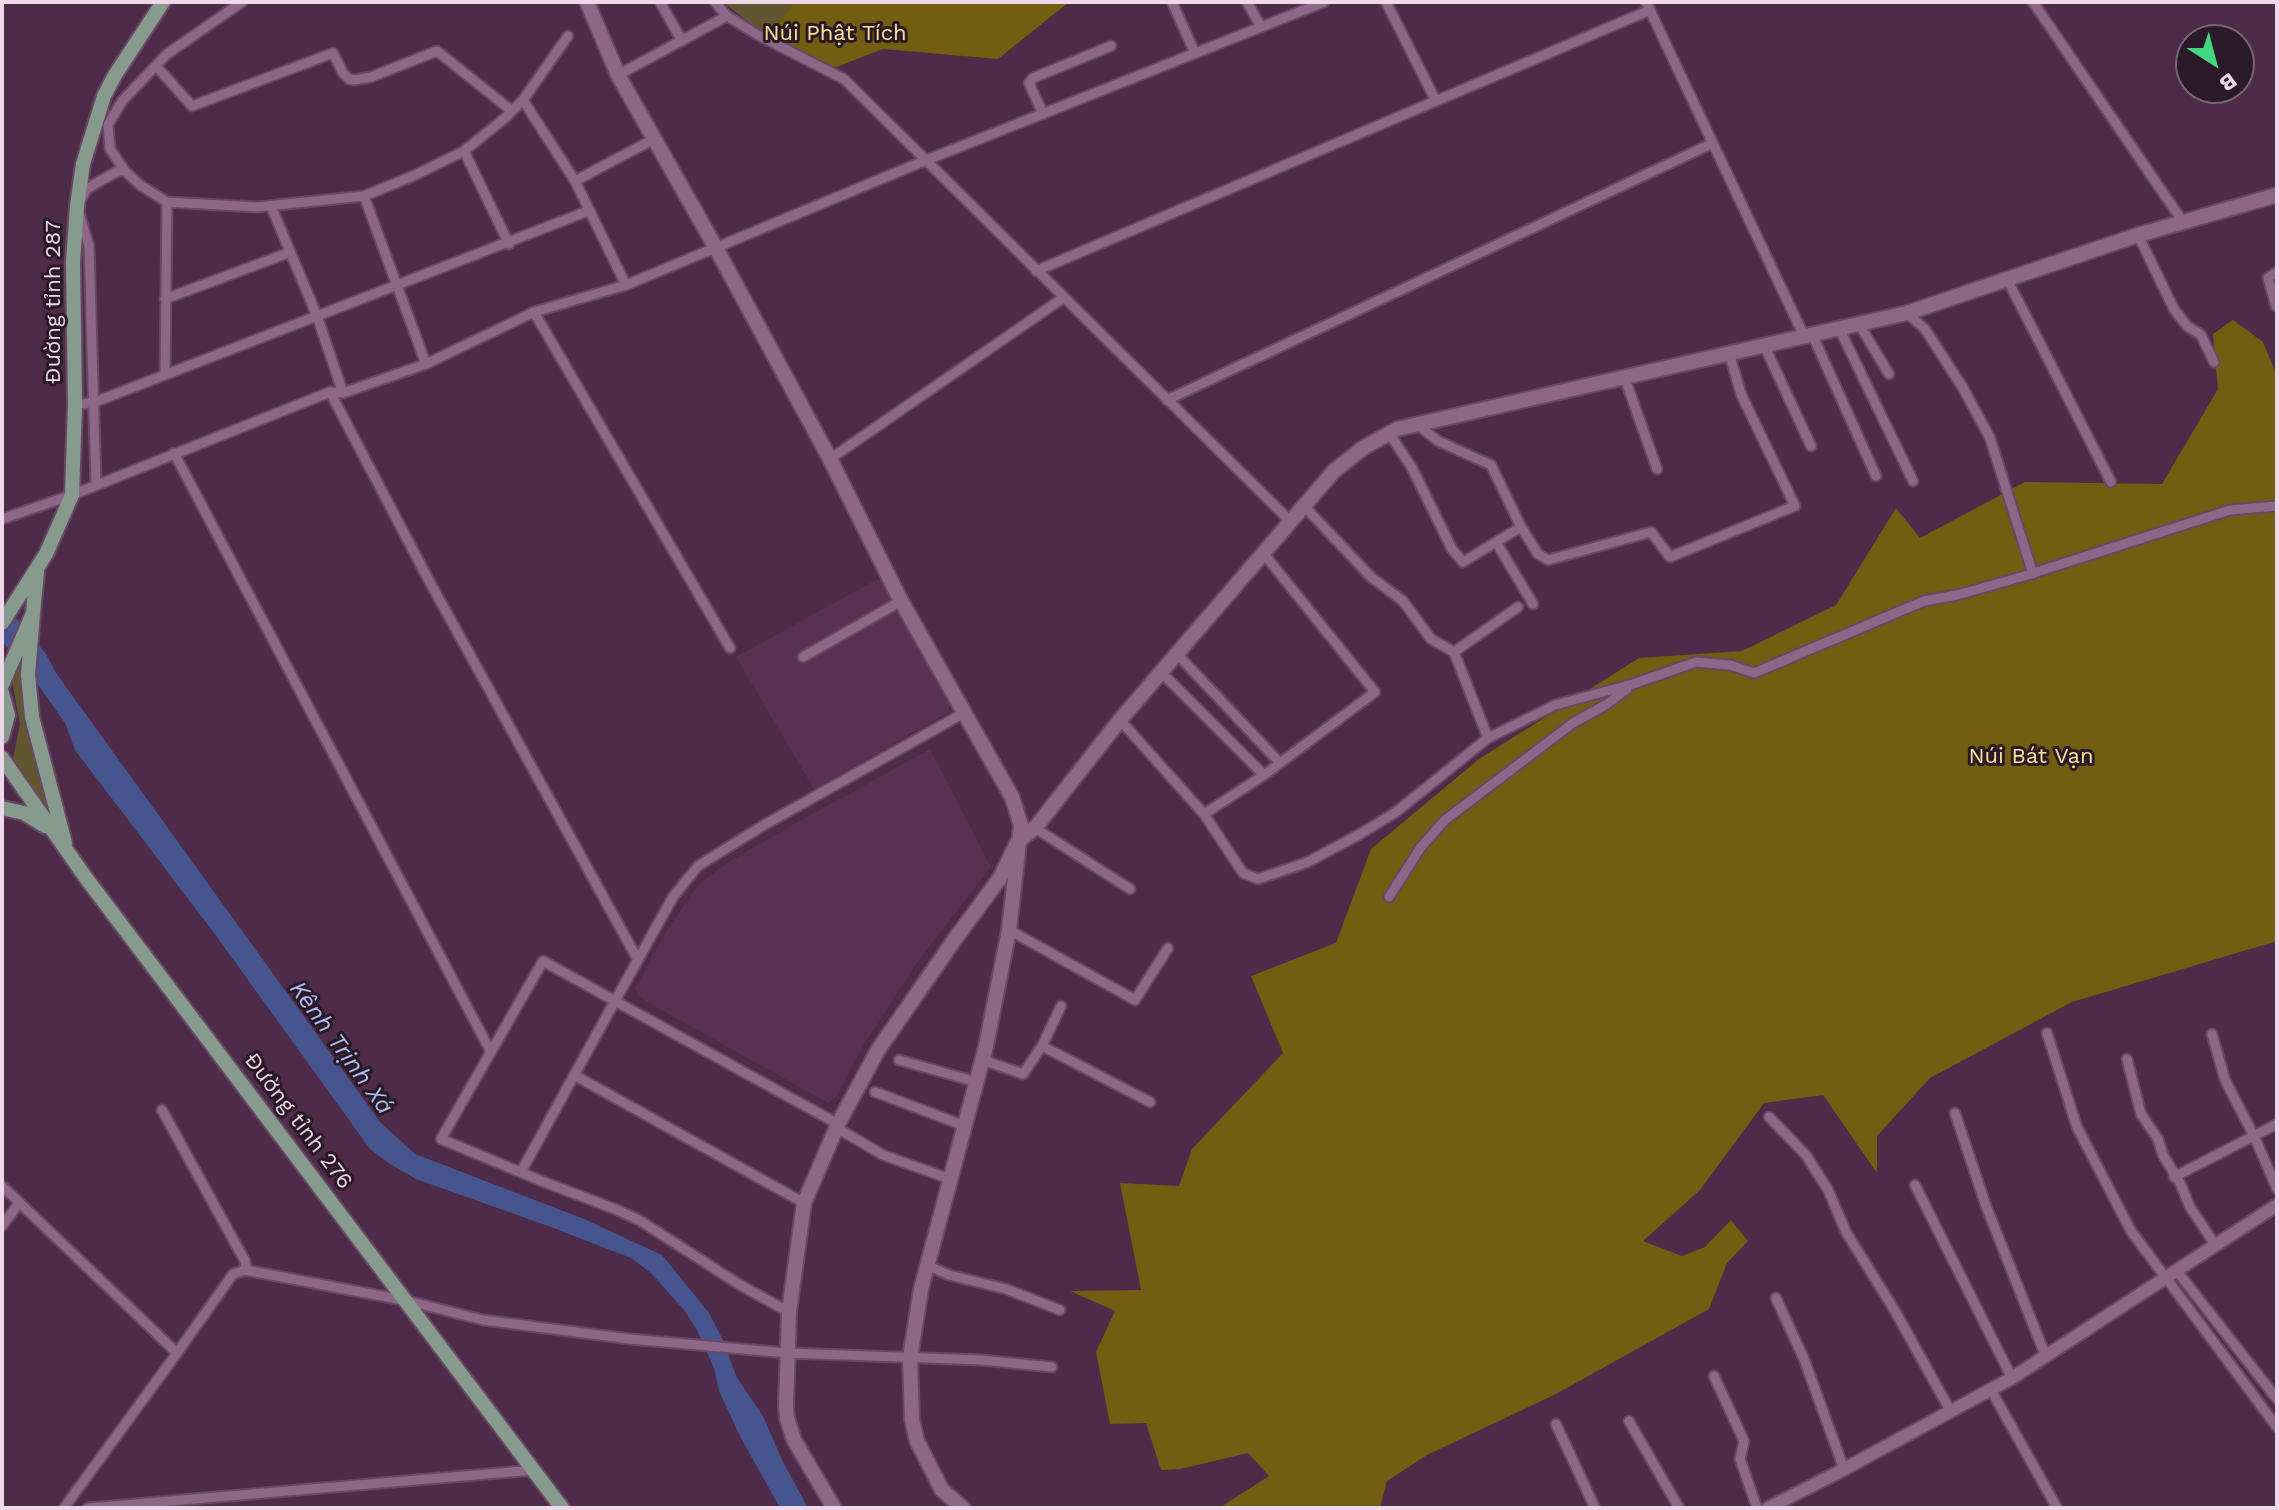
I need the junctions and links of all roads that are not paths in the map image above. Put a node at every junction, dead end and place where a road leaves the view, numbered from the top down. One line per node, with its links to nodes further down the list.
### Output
1 (163, 2): 33 (main road, Đường tỉnh 287)
2 (242, 2): 18 (street)
3 (587, 2): 19 (main road)
4 (660, 2): 15 (street)
5 (715, 2): 12 (street)
6 (1172, 2): 17 (street)
7 (1247, 2): 13 (street)
8 (1324, 2): 13 (street)
9 (1386, 2): 21 (street)
10 (2033, 2): 36 (street)
11 (1648, 6): 21 (street); 25 (street)
12 (727, 16): 15 (street); 27 (street)
13 (1261, 27): 17 (street)
14 (568, 36): 20 (street)
15 (682, 41): 19 (street)
16 (1111, 46): 23 (street)
17 (1195, 53): 23 (street)
18 (156, 66): 22 (street); 28 (street)
19 (618, 75): 24 (main road)
20 (523, 100): 22 (street); 29 (street)
21 (1436, 101): 41 (street)
22 (512, 111): 26 (street)
23 (1043, 114): 27 (street)
24 (654, 139): 29 (street); 39 (main road)
25 (1713, 143): 54 (street); 64 (street)
26 (464, 151): 31 (street); 38 (street)
27 (924, 161): 39 (street); 41 (street)
28 (125, 171): 32 (street); 33 (street)
29 (575, 181): 35 (street)
30 (2277, 195): 36 (main road)
31 (364, 196): 34 (street); 45 (street)
32 (167, 202): 34 (street); 47 (street)
33 (77, 206): 65 (street); 66 (main road, Đường tỉnh 287)
34 (271, 206): 40 (street)
35 (588, 211): 38 (street); 44 (street)
36 (2183, 222): 37 (main road)
37 (2138, 235): 43 (main road); 57 (street)
38 (509, 244): 45 (street)
39 (716, 248): 44 (street); 71 (main road)
40 (288, 253): 47 (street); 51 (street)
41 (1036, 271): 46 (street)
42 (2277, 272): 48 (street)
43 (2007, 279): 50 (main road); 75 (street)
44 (626, 285): 49 (street)
45 (395, 286): 51 (street); 58 (street)
46 (1063, 298): 64 (street); 71 (street)
47 (165, 299): 60 (street)
48 (2276, 306)
49 (534, 312): 58 (street); 92 (street)
50 (1907, 313): 52 (main road); 86 (street)
51 (317, 316): 60 (street); 63 (street)
52 (1859, 324): 53 (main road); 59 (street)
53 (1839, 328): 54 (main road); 74 (street)
54 (1808, 335): 55 (main road); 73 (street)
55 (1764, 345): 56 (main road); 69 (street)
56 (1729, 353): 61 (main road); 82 (street)
57 (2214, 362)
58 (426, 364): 63 (street)
59 (1889, 374)
60 (165, 375): 65 (street)
61 (1624, 376): 67 (main road); 72 (street)
62 (330, 392): 63 (street); 70 (street); 117 (street)
63 (343, 393)
64 (1167, 400): 81 (street)
65 (95, 402): 66 (street); 76 (street)
66 (75, 405): 77 (main road, Đường tỉnh 287)
67 (1418, 425): 68 (main road); 82 (street)
68 (1389, 433): 78 (main road); 83 (street)
69 (1811, 446)
70 (174, 453): 76 (street); 123 (street)
71 (830, 459): 87 (main road)
72 (1657, 469)
73 (1876, 476)
74 (1913, 481)
75 (2111, 482)
76 (96, 484): 77 (street)
77 (72, 495): 80 (street); 85 (main road, Đường tỉnh 287)
78 (1304, 506): 81 (main road); 93 (street)
79 (2277, 506): 86 (street)
80 (2, 519)
81 (1291, 522): 84 (main road)
82 (1521, 527): 83 (street)
83 (1496, 542): 88 (street)
84 (1264, 554): 94 (main road); 105 (street)
85 (38, 568): 90 (main road, Đường tỉnh 287); 91 (main road, Đường tỉnh 287)
86 (2033, 574): 97 (street)
87 (901, 601): 95 (street); 100 (main road)
88 (1533, 604)
89 (1518, 607): 93 (street)
90 (33, 613): 98 (main road, Đường tỉnh 287); 112 (main road)
91 (2, 623)
92 (730, 648)
93 (1454, 652): 103 (street)
94 (1177, 654): 96 (main road); 105 (street)
95 (803, 657)
96 (1162, 673): 101 (main road); 106 (street)
97 (1633, 684): 103 (street); 114 (street)
98 (2, 685)
99 (2, 693): 102 (main road)
100 (964, 713): 111 (main road); 117 (street)
101 (1120, 720): 108 (street); 109 (main road)
102 (2, 737)
103 (1488, 738): 108 (street)
104 (2, 758): 110 (main road, Đường tỉnh 276)
105 (1280, 763): 106 (street)
106 (1264, 775): 108 (street)
107 (2, 808): 110 (main road)
108 (1204, 814)
109 (1035, 828): 111 (main road); 113 (street)
110 (52, 830): 112 (main road, Đường tỉnh 276)
111 (1021, 837): 115 (main road); 135 (main road)
112 (67, 851): 154 (main road, Đường tỉnh 276)
113 (1130, 889)
114 (1389, 897)
115 (1009, 930): 116 (street); 126 (main road)
116 (1168, 948)
117 (638, 960): 118 (street)
118 (615, 1001): 123 (street); 127 (street); 135 (street)
119 (1061, 1006): 122 (street)
120 (2047, 1033): 152 (street)
121 (2212, 1034): 137 (street)
122 (1042, 1046): 126 (street); 130 (street)
123 (491, 1052): 138 (street)
124 (2127, 1059): 139 (street)
125 (899, 1060): 128 (street)
126 (983, 1060): 128 (main road)
127 (574, 1075): 138 (street); 145 (street)
128 (977, 1082): 136 (main road)
129 (875, 1092): 136 (street)
130 (1150, 1102)
131 (162, 1110): 150 (street)
132 (1955, 1113): 159 (street)
133 (1769, 1117): 166 (street)
134 (2277, 1124): 137 (street)
135 (837, 1126): 140 (street); 145 (main road)
136 (965, 1126): 140 (main road)
137 (2255, 1138): 139 (street); 143 (street)
138 (521, 1172): 156 (street)
139 (2174, 1177): 148 (street)
140 (950, 1179): 149 (main road)
141 (1915, 1185): 163 (street)
142 (2, 1186): 144 (street)
143 (2277, 1189)
144 (19, 1203): 147 (street); 157 (street)
145 (804, 1203): 156 (main road)
146 (2277, 1205): 148 (street)
147 (2, 1226)
148 (2216, 1246): 151 (street)
149 (929, 1266): 155 (street); 160 (main road)
150 (247, 1270): 154 (street); 157 (street)
151 (2177, 1271): 152 (street); 165 (street)
152 (2165, 1279): 159 (street); 169 (street)
153 (1776, 1298): 170 (street)
154 (408, 1301): 158 (street); 171 (main road, Đường tỉnh 276)
155 (1060, 1310)
156 (789, 1312): 158 (main road)
157 (177, 1353): 172 (street)
158 (787, 1353): 160 (street); 175 (main road)
159 (2046, 1357): 163 (street)
160 (910, 1358): 161 (street); 176 (main road)
161 (1052, 1367)
162 (1714, 1376): 179 (street)
163 (2012, 1378): 164 (street)
164 (1991, 1390): 166 (street); 181 (street)
165 (2277, 1399)
166 (1951, 1412): 170 (street)
167 (1629, 1421): 178 (street)
168 (1556, 1424): 177 (street)
169 (2277, 1427)
170 (1844, 1469): 180 (street)
171 (534, 1470): 173 (street); 174 (main road, Đường tỉnh 276)
172 (64, 1508)
173 (88, 1508)
174 (562, 1508)
175 (834, 1508)
176 (963, 1508)
177 (1595, 1508)
178 (1679, 1508)
179 (1757, 1508)
180 (1768, 1508)
181 (2057, 1508)

